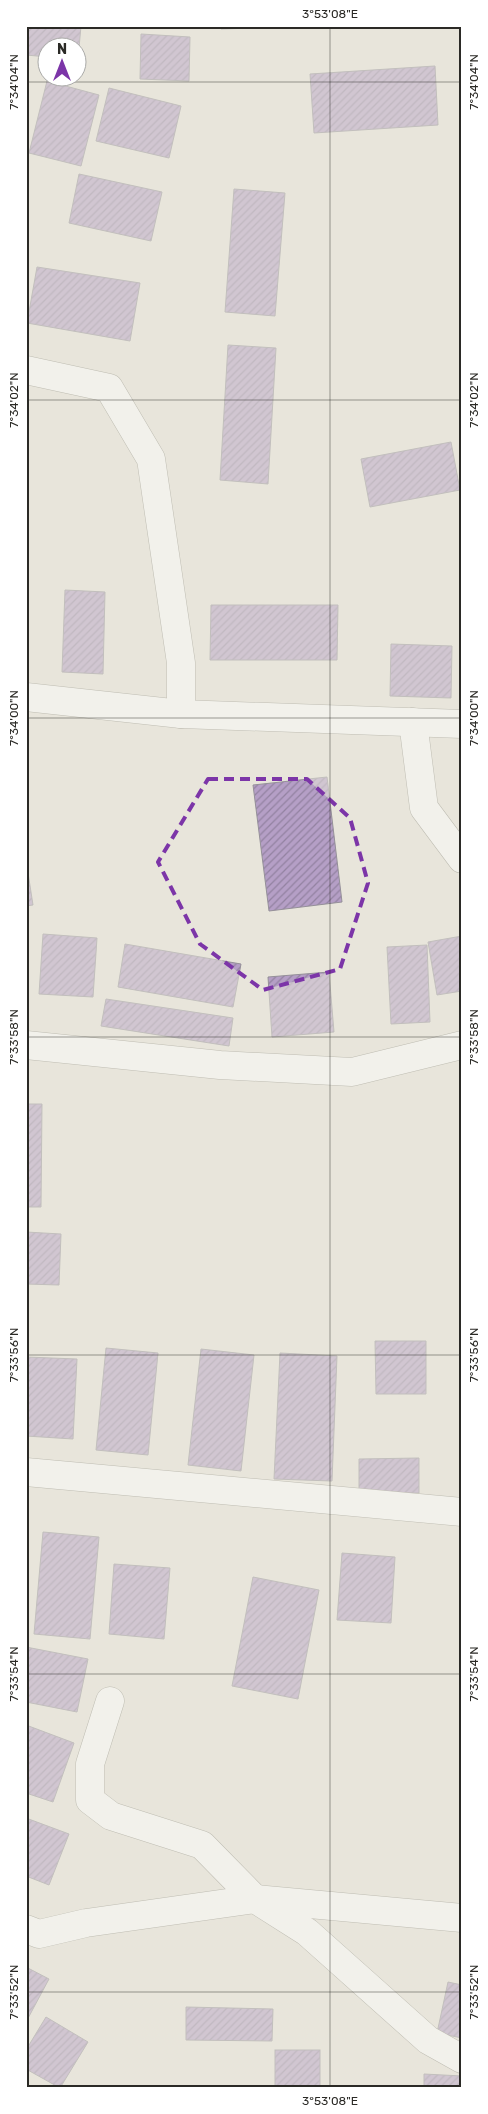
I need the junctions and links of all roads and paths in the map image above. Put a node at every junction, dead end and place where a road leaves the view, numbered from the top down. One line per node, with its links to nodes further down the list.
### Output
1 (26, 370): 3 (street)
2 (26, 697): 3 (street)
3 (181, 714): 4 (street)
4 (413, 722): 5 (street); 6 (street)
5 (462, 724)
6 (462, 859)
7 (26, 1045): 8 (street)
8 (462, 1045)
9 (26, 1472): 10 (street)
10 (462, 1512)
11 (110, 1701): 12 (street)
12 (255, 1898): 13 (street); 14 (street); 15 (street)
13 (462, 1918)
14 (26, 1929)
15 (462, 2059)

